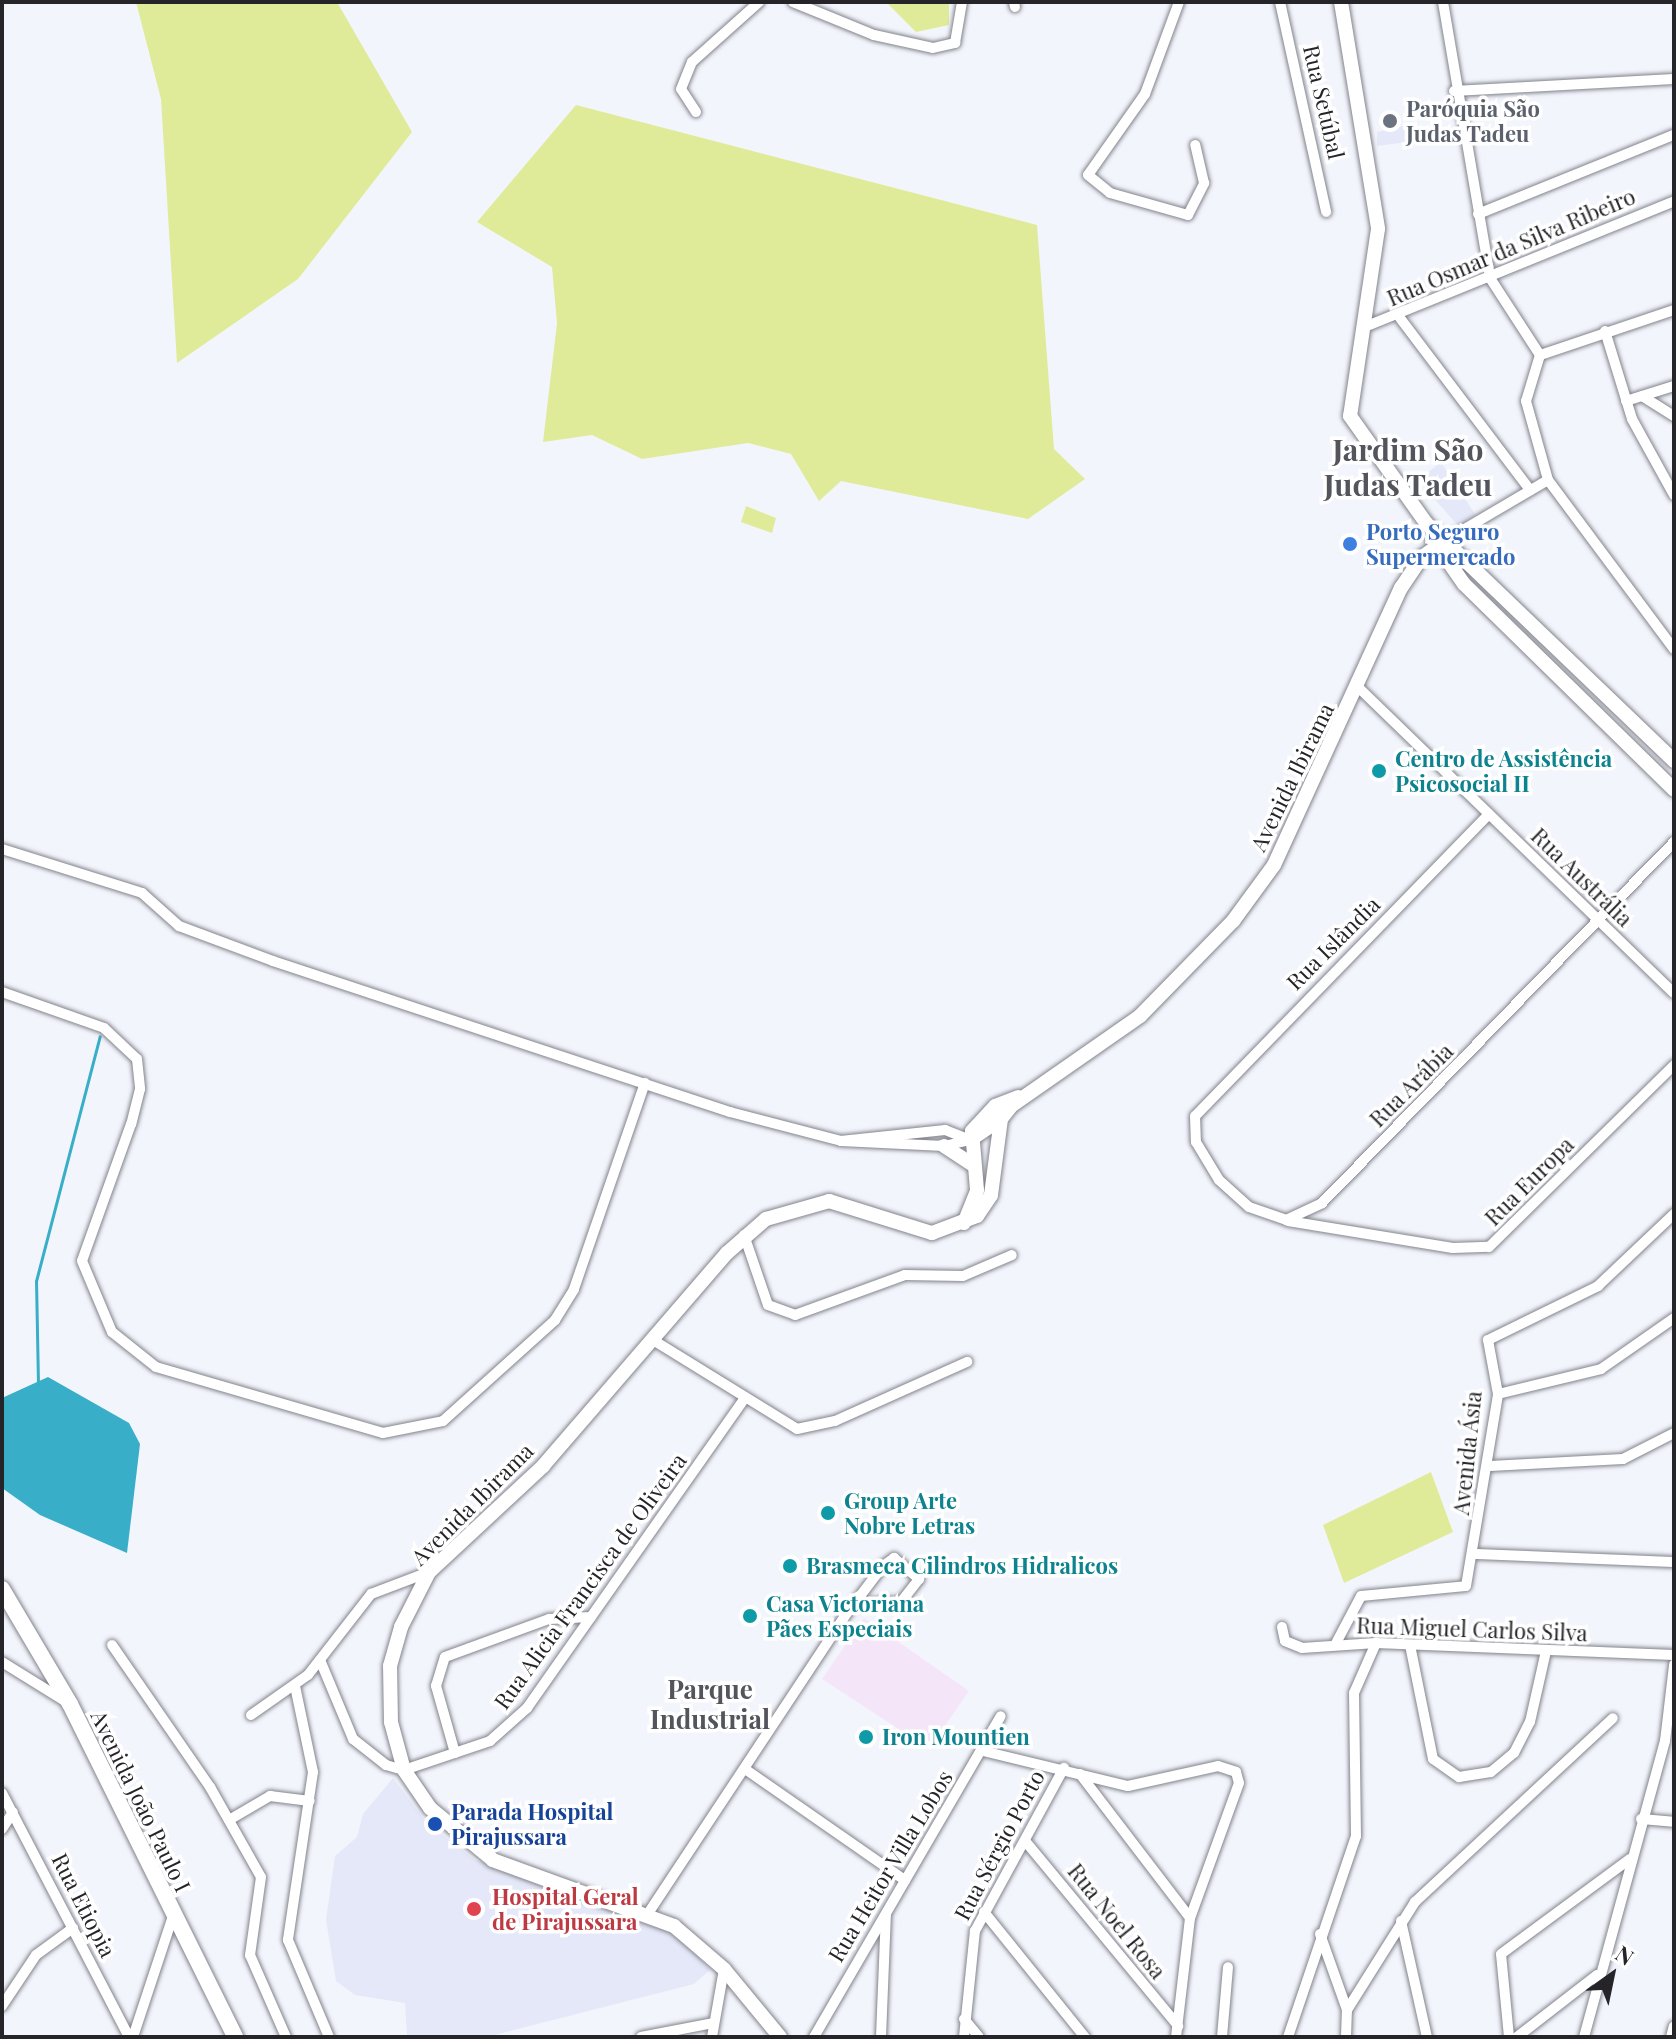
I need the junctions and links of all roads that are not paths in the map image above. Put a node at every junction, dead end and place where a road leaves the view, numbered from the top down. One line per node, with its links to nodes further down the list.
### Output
1 (759, 2): 10 (street)
2 (793, 2): 3 (street)
3 (962, 2)
4 (1179, 2): 12 (street)
5 (1280, 2): 14 (street, Rua Setúbal)
6 (1341, 2): 19 (main road)
7 (1443, 2): 9 (street)
8 (1674, 79): 9 (street)
9 (1454, 91): 15 (street)
10 (696, 112)
11 (1674, 135): 15 (street)
12 (1195, 145)
13 (1674, 201): 16 (street, Rua Osmar da Silva Ribeiro)
14 (1326, 212)
15 (1478, 214): 16 (street)
16 (1490, 278): 18 (street, Rua Osmar da Silva Ribeiro); 21 (street)
17 (1674, 310): 20 (street)
18 (1400, 318): 19 (street, Rua Osmar da Silva Ribeiro); 27 (street)
19 (1362, 328): 29 (main road)
20 (1605, 331): 21 (street); 24 (street)
21 (1540, 355): 26 (street)
22 (1674, 386): 23 (street)
23 (1642, 396): 24 (street); 25 (street)
24 (1626, 401): 28 (street)
25 (1674, 416)
26 (1548, 480): 27 (street); 30 (street)
27 (1530, 490): 29 (street)
28 (1674, 495)
29 (1441, 543): 31 (main road, Avenida Ibirama); 32 (main road); 33 (main road)
30 (1671, 645)
31 (1359, 688): 34 (street, Rua Austrália); 42 (main road, Avenida Ibirama)
32 (1674, 761)
33 (1674, 790)
34 (1489, 814): 37 (street, Rua Austrália); 50 (street, Rua Islândia)
35 (1674, 842): 37 (street, Rua Arábia)
36 (2, 849): 41 (street)
37 (1600, 924): 39 (street, Rua Austrália); 50 (street, Rua Arábia)
38 (2, 992): 41 (street)
39 (1674, 993)
40 (1674, 1065): 50 (street, Rua Europa)
41 (645, 1083): 45 (street)
42 (1025, 1095): 43 (main road, Avenida Ibirama); 44 (main road, Avenida Ibirama)
43 (1001, 1119): 44 (main road, Avenida Ibirama); 47 (main road)
44 (970, 1140): 45 (street); 46 (street); 47 (main road); 48 (main road)
45 (841, 1141): 46 (street)
46 (944, 1146): 48 (main road)
47 (996, 1159): 51 (main road)
48 (974, 1167): 51 (main road)
49 (1674, 1214): 57 (street, Avenida Ásia)
50 (1286, 1220)
51 (964, 1224): 52 (main road, Avenida Ibirama)
52 (744, 1235): 53 (street); 55 (main road, Avenida Ibirama)
53 (1012, 1255)
54 (1674, 1318): 57 (street)
55 (653, 1340): 58 (street); 63 (main road, Avenida Ibirama)
56 (967, 1362): 58 (street)
57 (1498, 1394): 60 (street, Avenida Ásia)
58 (743, 1401): 66 (street, Rua Alicia Francisca de Oliveira)
59 (1674, 1433): 60 (street)
60 (1490, 1466): 61 (street, Avenida Ásia)
61 (1476, 1554): 62 (street); 70 (street, Avenida Ásia)
62 (1671, 1560)
63 (429, 1572): 74 (street); 87 (main road, Avenida Ibirama)
64 (2, 1589): 78 (main road, Avenida João Paulo I)
65 (854, 1604): 65 (street); 86 (street)
66 (591, 1617): 84 (street, Rua Alicia Francisca de Oliveira); 84 (street)
67 (1282, 1627): 70 (street, Rua Miguel Carlos Silva)
68 (1376, 1643): 70 (street, Rua Miguel Carlos Silva); 71 (street, Rua Miguel Carlos Silva); 106 (street)
69 (112, 1645): 93 (street)
70 (1335, 1645)
71 (1410, 1645): 72 (street, Rua Miguel Carlos Silva); 72 (street)
72 (1546, 1651): 73 (street, Rua Miguel Carlos Silva)
73 (1674, 1655)
74 (320, 1660): 77 (street); 87 (street)
75 (2, 1662): 78 (street)
76 (1674, 1665): 82 (street)
77 (295, 1686): 79 (street); 90 (street)
78 (70, 1704): 102 (main road, Avenida João Paulo I)
79 (251, 1715)
80 (1001, 1716): 83 (street, Rua Heitor Villa Lobos)
81 (1613, 1718): 104 (street)
82 (1670, 1741): 92 (street)
83 (983, 1751): 85 (street); 98 (street, Rua Heitor Villa Lobos)
84 (455, 1753): 87 (street, Rua Alicia Francisca de Oliveira)
85 (1064, 1768): 88 (street); 96 (street, Rua Sérgio Porto)
86 (745, 1769): 98 (street); 99 (street)
87 (404, 1770): 99 (main road, Avenida Ibirama)
88 (1080, 1774): 103 (street); 103 (street)
89 (2, 1793): 91 (street, Rua Etiopia)
90 (310, 1801): 93 (street); 119 (street)
91 (13, 1812): 95 (street); 105 (street, Rua Etiopia)
92 (1641, 1819): 94 (street); 97 (street)
93 (229, 1820): 118 (street)
94 (1674, 1822)
95 (2, 1829)
96 (1026, 1842): 100 (street, Rua Sérgio Porto); 115 (street, Rua Noel Rosa)
97 (1630, 1859): 109 (street); 132 (street)
98 (905, 1880): 101 (street, Rua Heitor Villa Lobos)
99 (649, 1912): 108 (main road, Avenida Ibirama)
100 (984, 1912): 112 (street, Rua Sérgio Porto); 127 (street)
101 (886, 1914): 123 (street, Rua Heitor Villa Lobos); 124 (street)
102 (173, 1916): 116 (street); 117 (main road, Avenida João Paulo I)
103 (1190, 1918): 115 (street)
104 (1401, 1921): 111 (street); 131 (street)
105 (73, 1928): 110 (street); 116 (street, Rua Etiopia)
106 (1320, 1934): 111 (street); 129 (street)
107 (1228, 1967): 128 (street)
108 (724, 1969): 113 (street); 122 (main road, Avenida Ibirama)
109 (1597, 1975): 133 (street); 134 (street)
110 (2, 2006)
111 (1347, 2010): 130 (street)
112 (964, 2019): 125 (street, Rua Sérgio Porto); 126 (street)
113 (713, 2023): 120 (street); 121 (street)
114 (1674, 2026): 135 (street)
115 (1177, 2031)
116 (131, 2037)
117 (235, 2037)
118 (286, 2037)
119 (329, 2037)
120 (641, 2037)
121 (712, 2037)
122 (780, 2037)
123 (814, 2037)
124 (881, 2037)
125 (964, 2037)
126 (979, 2037)
127 (1085, 2037)
128 (1222, 2037)
129 (1288, 2037)
130 (1346, 2037)
131 (1427, 2037)
132 (1509, 2037)
133 (1517, 2037)
134 (1584, 2037)
135 (1671, 2037)

